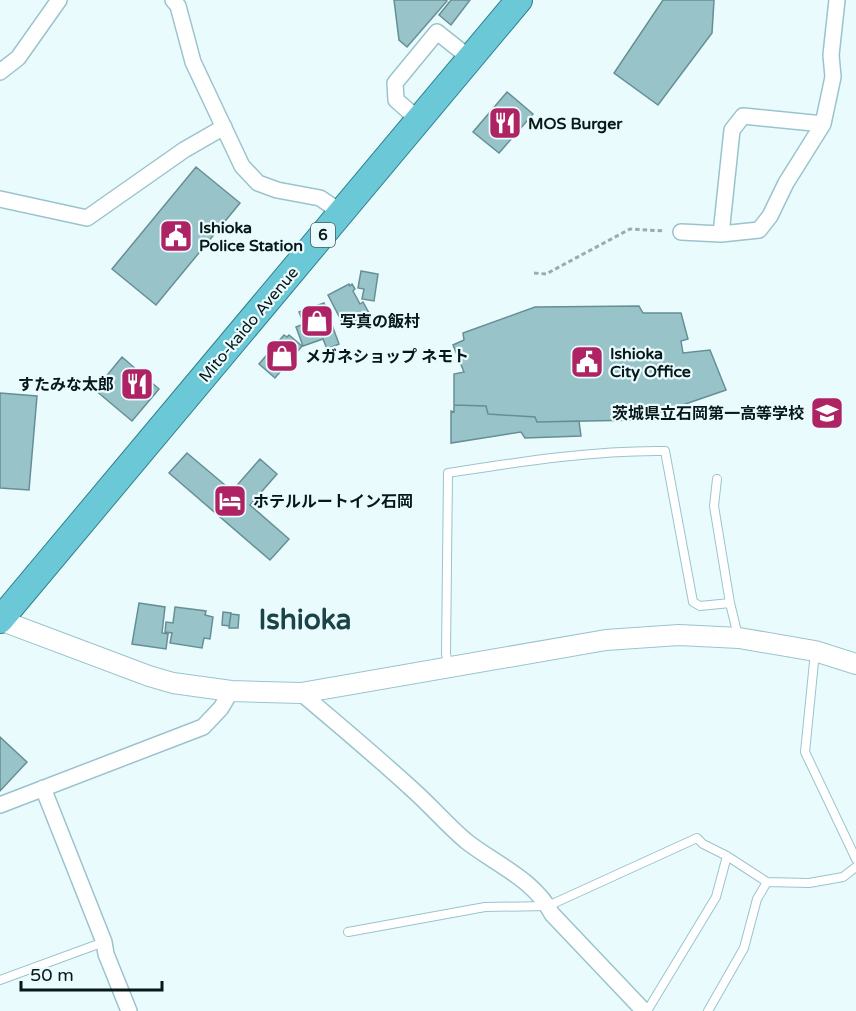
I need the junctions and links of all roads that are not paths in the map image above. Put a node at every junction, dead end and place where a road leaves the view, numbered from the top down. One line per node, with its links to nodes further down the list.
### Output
1 (59, 0): 6 (street)
2 (173, 0): 9 (street)
3 (519, 0): 5 (highway, Mito-kaido Avenue / 6)
4 (837, 0): 8 (street)
5 (471, 59): 7 (highway, Mito-kaido Avenue / 6); 7 (street)
6 (0, 72)
7 (419, 120): 11 (highway, Mito-kaido Avenue / 6)
8 (823, 124): 13 (street); 13 (street)
9 (224, 128): 10 (street); 11 (street)
10 (0, 199)
11 (342, 213): 16 (highway, Mito-kaido Avenue / 6)
12 (681, 232): 13 (street)
13 (721, 234)
14 (717, 479): 15 (lane)
15 (730, 603): 17 (lane); 20 (lane)
16 (0, 620): 21 (street)
17 (739, 638): 18 (street); 20 (street)
18 (815, 651): 19 (street); 26 (lane)
19 (856, 664)
20 (450, 669): 22 (street)
21 (231, 691): 22 (street); 23 (street)
22 (302, 693): 29 (street)
23 (43, 788): 24 (street); 31 (street)
24 (0, 805)
25 (727, 856): 28 (lane); 29 (lane); 34 (lane)
26 (856, 859)
27 (856, 867): 28 (lane)
28 (767, 882): 35 (lane)
29 (548, 906): 30 (lane); 34 (street)
30 (348, 932)
31 (104, 942): 32 (lane); 33 (street)
32 (0, 980)
33 (129, 1011)
34 (646, 1011)
35 (708, 1011)

